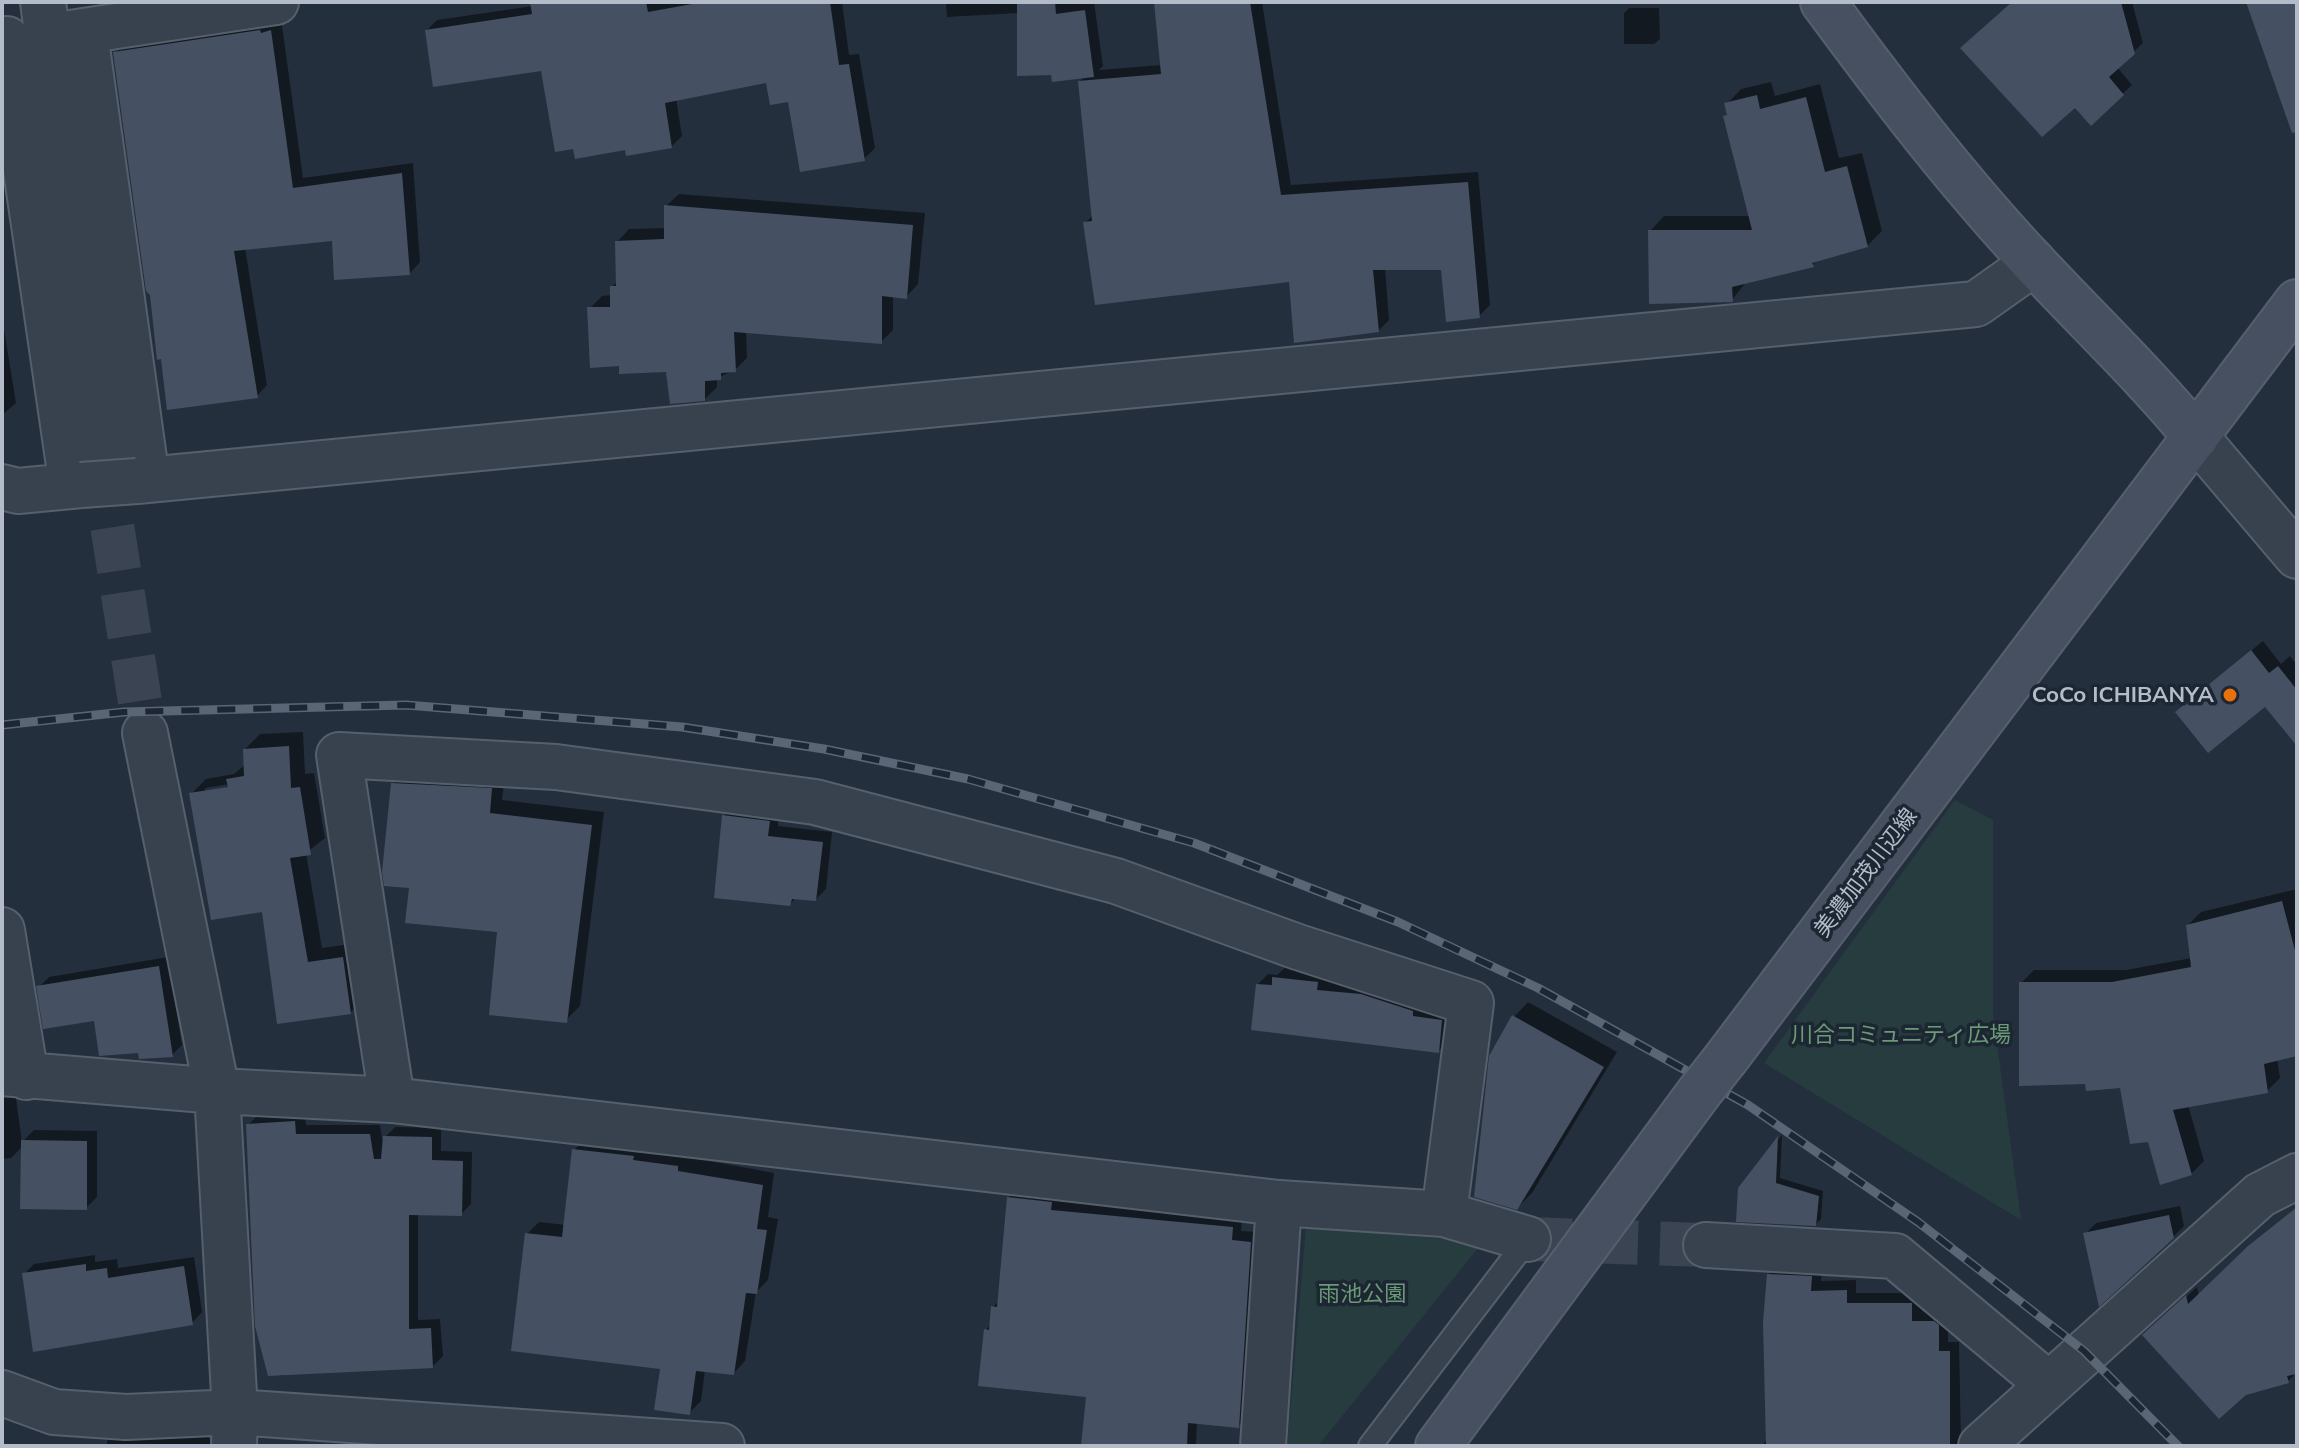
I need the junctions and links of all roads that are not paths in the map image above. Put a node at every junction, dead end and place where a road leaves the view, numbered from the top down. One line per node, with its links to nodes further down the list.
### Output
1 (276, 2): 3 (street)
2 (1823, 2): 4 (main road)
3 (37, 30): 7 (street); 7 (street)
4 (2034, 263): 6 (main road); 7 (street)
5 (2297, 302): 6 (main road, 美濃加茂川辺線)
6 (2196, 437): 9 (street); 26 (main road, 美濃加茂川辺線, bridge)
7 (108, 479): 8 (street)
8 (2, 487)
9 (2297, 556)
10 (145, 733): 13 (street)
11 (2, 930): 12 (street)
12 (14, 1075): 13 (street)
13 (217, 1091): 14 (street); 22 (street)
14 (392, 1100): 16 (street); 17 (street)
15 (2297, 1176): 20 (street)
16 (1279, 1203): 17 (street); 24 (street)
17 (1444, 1214): 18 (street)
18 (1528, 1239): 25 (lane)
19 (1706, 1245): 20 (street)
20 (2048, 1384): 27 (street)
21 (2, 1393): 22 (street)
22 (235, 1429): 23 (street)
23 (722, 1446)
24 (1263, 1446)
25 (1370, 1446)
26 (1438, 1446)
27 (1981, 1446)

